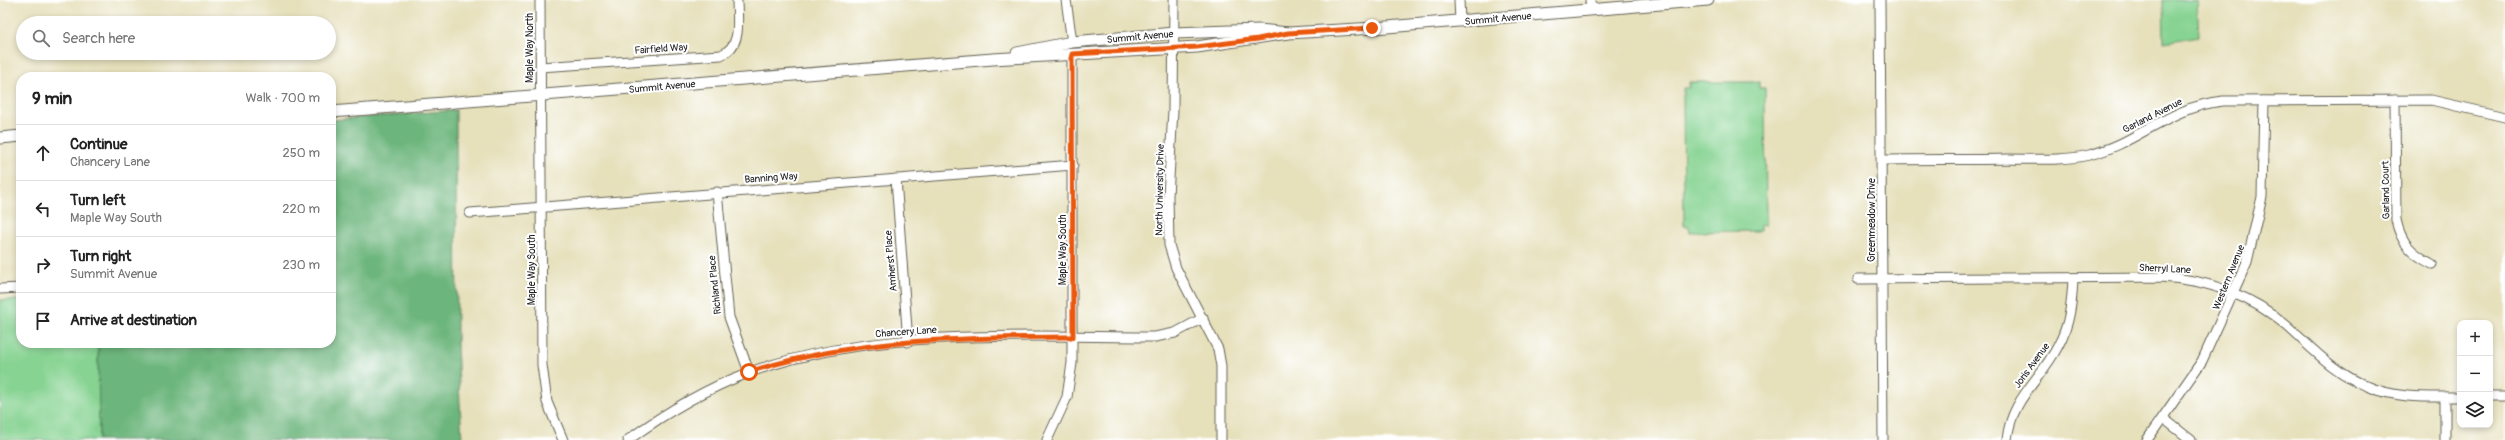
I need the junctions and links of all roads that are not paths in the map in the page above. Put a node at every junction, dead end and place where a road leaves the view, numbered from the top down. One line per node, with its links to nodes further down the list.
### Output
1 (540, 0): 16 (street, Maple Way North)
2 (737, 0): 16 (street, Fairfield Way)
3 (1066, 0): 12 (street)
4 (1174, 0): 10 (street, North University Drive)
5 (1459, 0): 9 (street)
6 (1708, 0): 8 (main road, Summit Avenue)
7 (1880, 0): 24 (street, Greenmeadow Drive)
8 (1591, 5): 9 (main road, Summit Avenue)
9 (1460, 21): 11 (main road, Summit Avenue)
10 (1174, 33): 11 (main road, Summit Avenue); 12 (main road, Summit Avenue); 13 (street, North University Drive)
11 (1288, 33): 13 (main road, Summit Avenue)
12 (1072, 42): 15 (main road, Summit Avenue)
13 (1174, 49): 14 (main road, Summit Avenue); 37 (street, North University Drive)
14 (1072, 54): 15 (main road, Summit Avenue); 25 (street, Maple Way South)
15 (994, 59): 17 (main road, Summit Avenue)
16 (540, 67): 17 (street, Maple Way North)
17 (540, 97): 20 (main road, Summit Avenue); 28 (street, Maple Way South)
18 (2264, 100): 19 (street, Garland Avenue); 24 (street, Garland Avenue); 36 (street, Western Avenue)
19 (2395, 100): 21 (street, Garland Avenue); 30 (street, Garland Court)
20 (336, 112)
21 (2505, 117)
22 (16, 136): 23 (main road)
23 (0, 138)
24 (1882, 160): 33 (street, Greenmeadow Drive)
25 (1073, 165): 26 (street, Banning Way); 38 (street, Maple Way South)
26 (896, 178): 27 (street, Banning Way); 39 (street, Amherst Place)
27 (716, 192): 28 (street, Banning Way); 40 (street, Richland Place)
28 (541, 206): 29 (street, Banning Way); 46 (street, Maple Way South)
29 (470, 213)
30 (2432, 264)
31 (2073, 278): 33 (street, Sherryl Lane); 36 (street, Sherryl Lane); 51 (street, Joris Avenue)
32 (1858, 279): 33 (street, Sherryl Lane)
33 (1882, 279): 50 (street, Greenmeadow Drive)
34 (16, 288): 35 (street)
35 (0, 289)
36 (2234, 294): 44 (street, Sherryl Lane); 45 (street, Western Avenue)
37 (1203, 318): 38 (street, Chancery Lane); 49 (street, North University Drive)
38 (1073, 337): 39 (street, Chancery Lane); 48 (street, Maple Way South)
39 (908, 342): 40 (street, Chancery Lane)
40 (749, 372): 47 (street, Chancery Lane)
41 (2457, 396): 44 (street, Sherryl Lane)
42 (2493, 396): 43 (street)
43 (2505, 396)
44 (2445, 397): 54 (street)
45 (2163, 418): 52 (street, Western Avenue); 53 (street)
46 (563, 440)
47 (628, 440)
48 (1048, 440)
49 (1221, 440)
50 (1883, 440)
51 (2007, 440)
52 (2147, 440)
53 (2191, 440)
54 (2445, 440)

